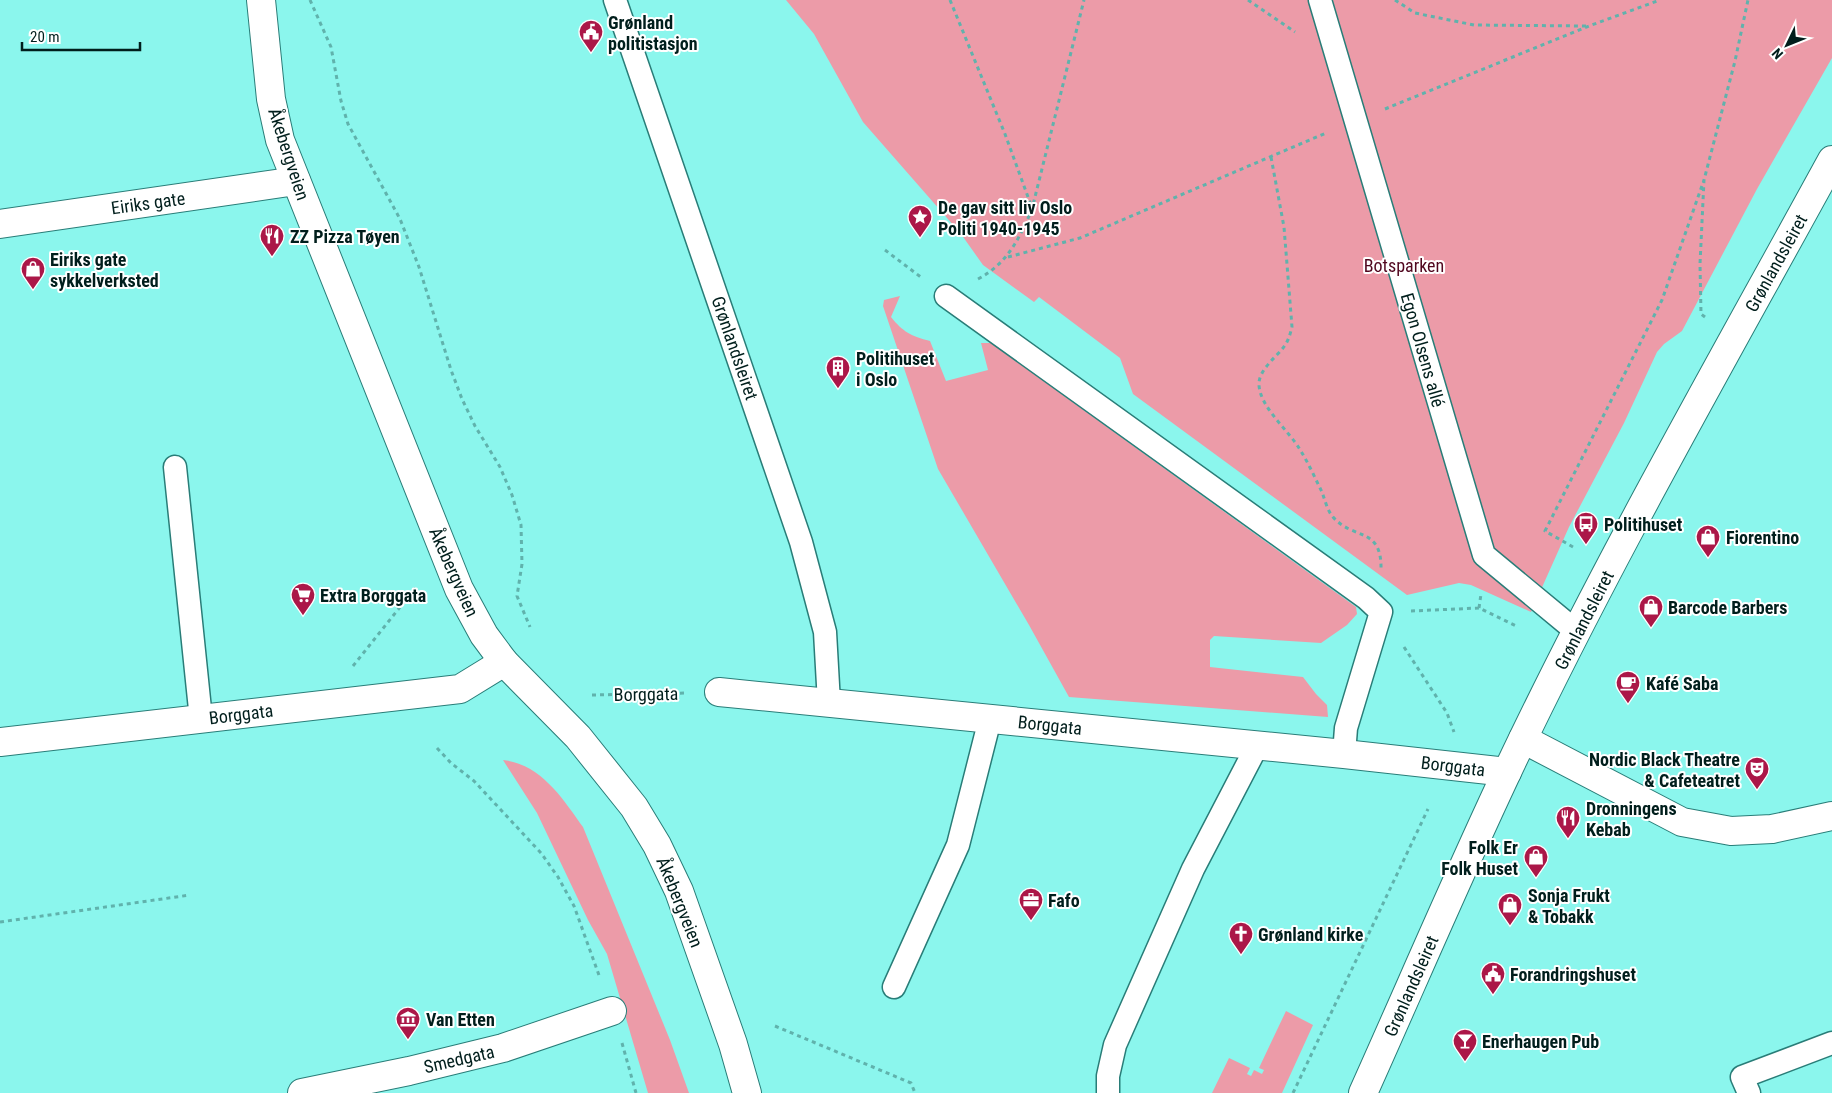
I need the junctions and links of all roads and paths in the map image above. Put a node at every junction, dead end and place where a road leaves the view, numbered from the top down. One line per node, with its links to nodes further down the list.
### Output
1 (261, 0): 13 (street, Åkebergveien)
2 (310, 0): 23 (path)
3 (615, 0): 30 (lane, Grønlandsleiret)
4 (950, 0): 14 (path)
5 (1084, 0): 14 (path)
6 (1320, 0): 25 (lane, Egon Olsens allé)
7 (1395, 0): 9 (path)
8 (1748, 0): 12 (path)
9 (1590, 26)
10 (1271, 157): 22 (path)
11 (1832, 160): 18 (street, Grønlandsleiret)
12 (1704, 180): 18 (path); 20 (path)
13 (296, 181): 15 (street, Eiriks gate); 26 (street, Åkebergveien)
14 (1032, 209): 17 (path)
15 (0, 224)
16 (885, 250): 17 (path)
17 (946, 296): 22 (lane)
18 (1736, 335): 25 (street, Grønlandsleiret)
19 (175, 467): 31 (lane)
20 (1573, 547)
21 (416, 586): 27 (path)
22 (1381, 612): 24 (path); 33 (path); 38 (lane)
23 (530, 627)
24 (1522, 628)
25 (1577, 632): 34 (street, Grønlandsleiret)
26 (504, 662): 31 (street, Borggata); 50 (street, Åkebergveien)
27 (352, 667)
28 (719, 692): 29 (path, Borggata); 30 (street, Borggata)
29 (592, 695)
30 (829, 703): 32 (street, Borggata)
31 (201, 719): 35 (street, Borggata)
32 (990, 719): 36 (street, Borggata); 44 (lane)
33 (1454, 732)
34 (1523, 739): 39 (street, Grønlandsleiret); 41 (street)
35 (0, 742)
36 (1257, 746): 38 (street, Borggata); 52 (lane)
37 (437, 748): 45 (path)
38 (1344, 754): 39 (street, Borggata)
39 (1507, 772): 54 (street, Grønlandsleiret)
40 (1428, 809): 53 (path)
41 (1832, 816)
42 (190, 895): 43 (path)
43 (0, 922)
44 (894, 987)
45 (612, 1011): 48 (street, Smedgata); 49 (path)
46 (774, 1026): 51 (path)
47 (1832, 1043): 55 (lane)
48 (302, 1093)
49 (636, 1093)
50 (747, 1093)
51 (915, 1093)
52 (1108, 1093)
53 (1293, 1093)
54 (1363, 1093)
55 (1749, 1093)

